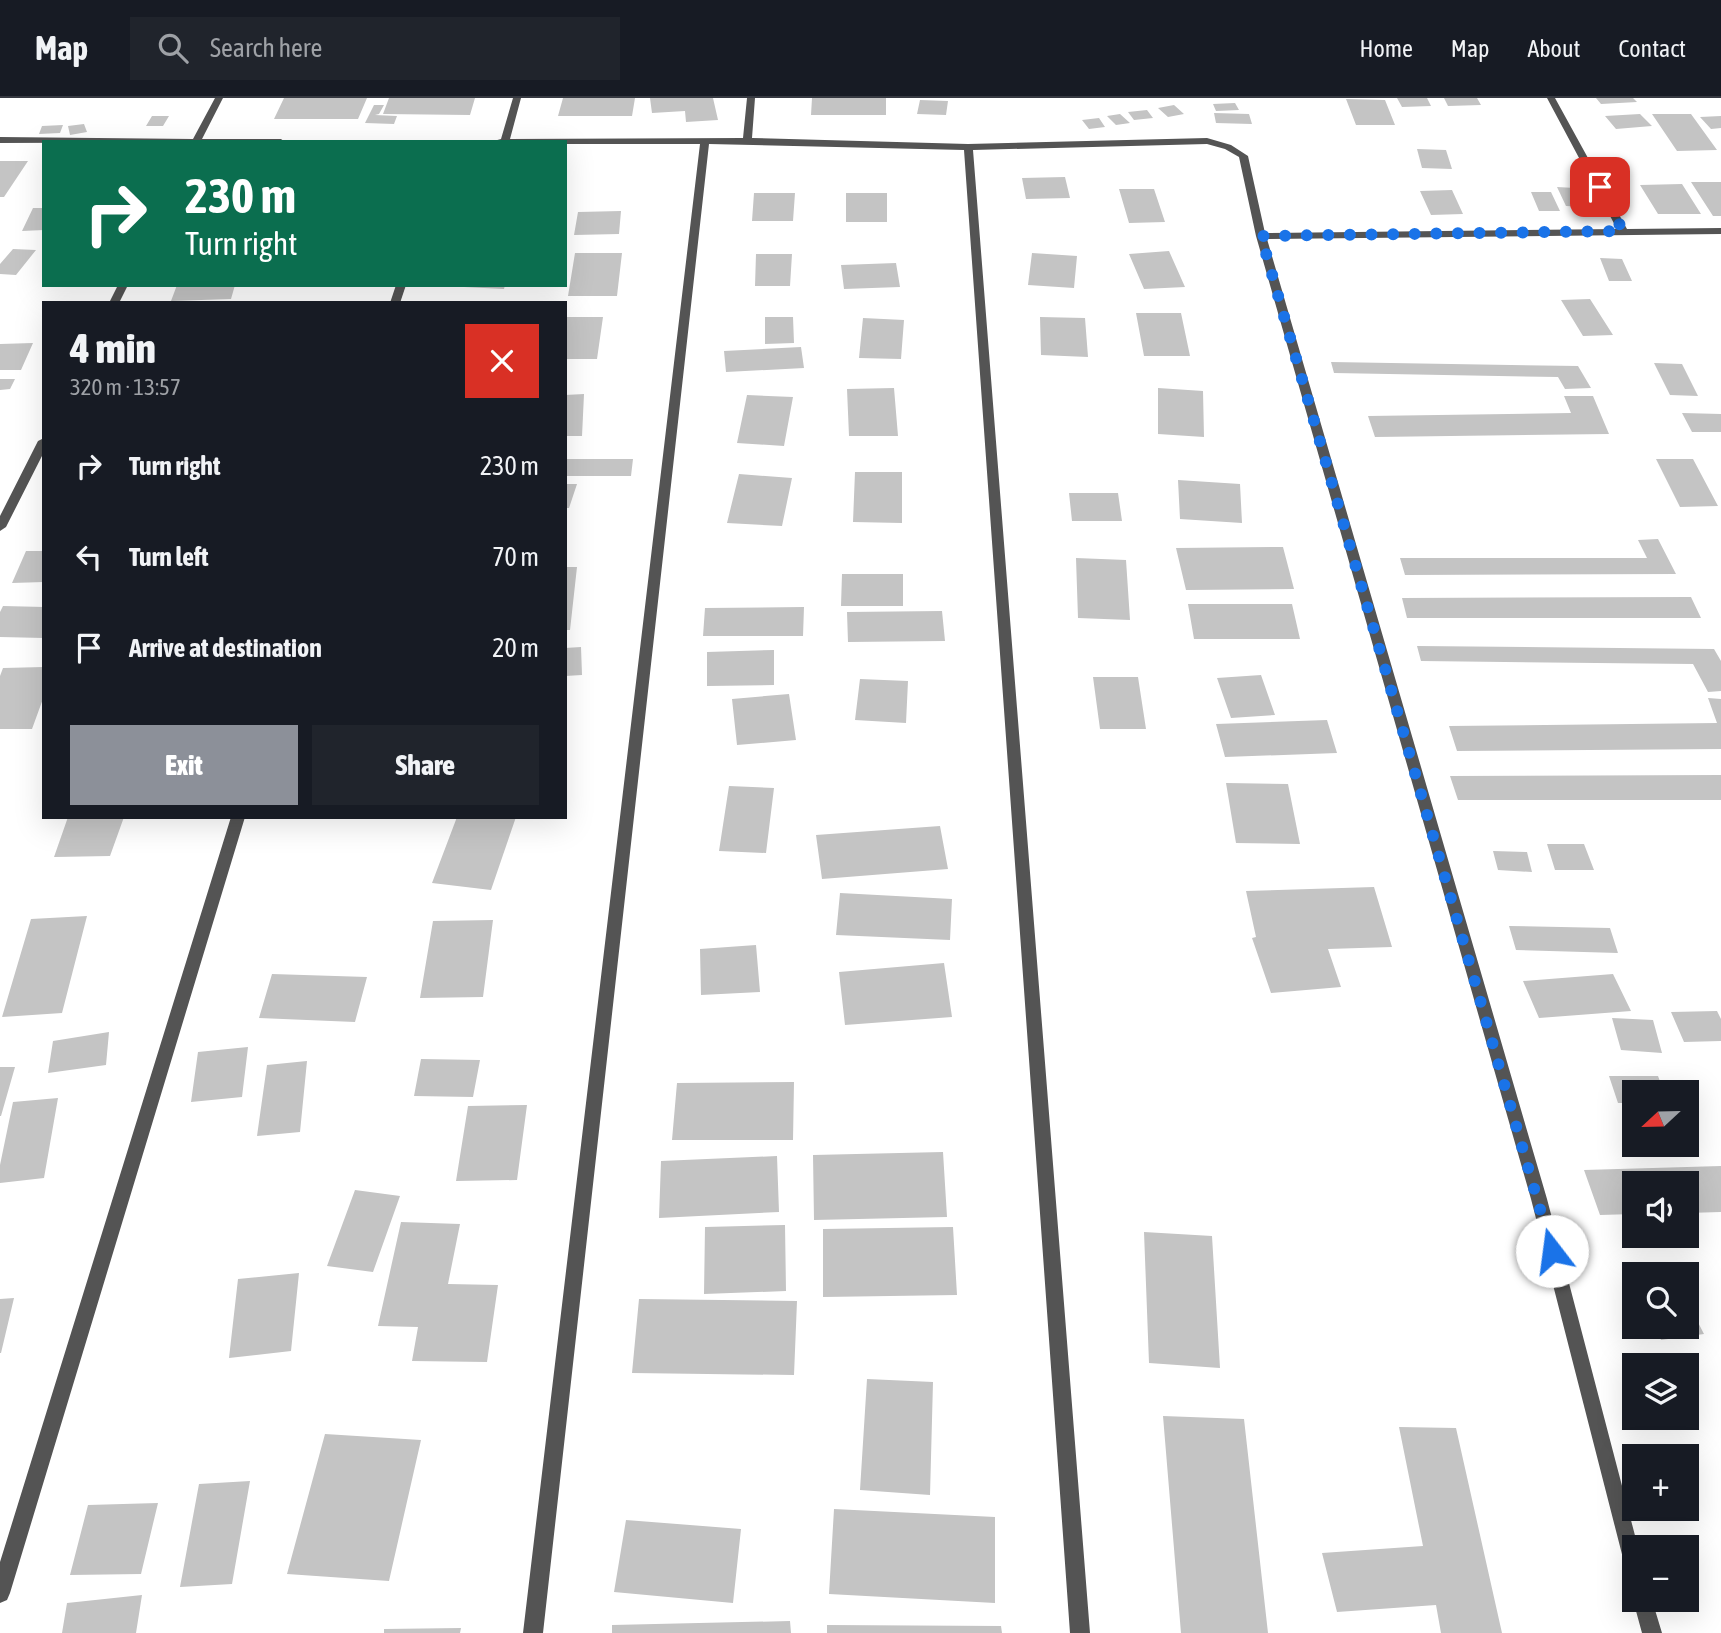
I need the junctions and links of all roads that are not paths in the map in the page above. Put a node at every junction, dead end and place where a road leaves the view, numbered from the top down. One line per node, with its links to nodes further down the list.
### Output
1 (219, 98): 7 (street)
2 (517, 98): 8 (street)
3 (751, 98): 11 (street)
4 (1551, 98): 13 (street)
5 (0, 140): 6 (street)
6 (42, 140)
7 (197, 140)
8 (505, 140)
9 (567, 141): 10 (street)
10 (705, 141): 11 (street); 22 (street)
11 (747, 141): 12 (street)
12 (968, 147): 15 (street); 23 (street)
13 (1623, 231): 14 (street); 15 (street)
14 (1721, 231)
15 (1261, 236): 19 (street)
16 (42, 445): 17 (street)
17 (0, 527)
18 (237, 819): 20 (street)
19 (1626, 1535)
20 (0, 1593)
21 (1646, 1612): 24 (street)
22 (534, 1633)
23 (1080, 1633)
24 (1652, 1633)

